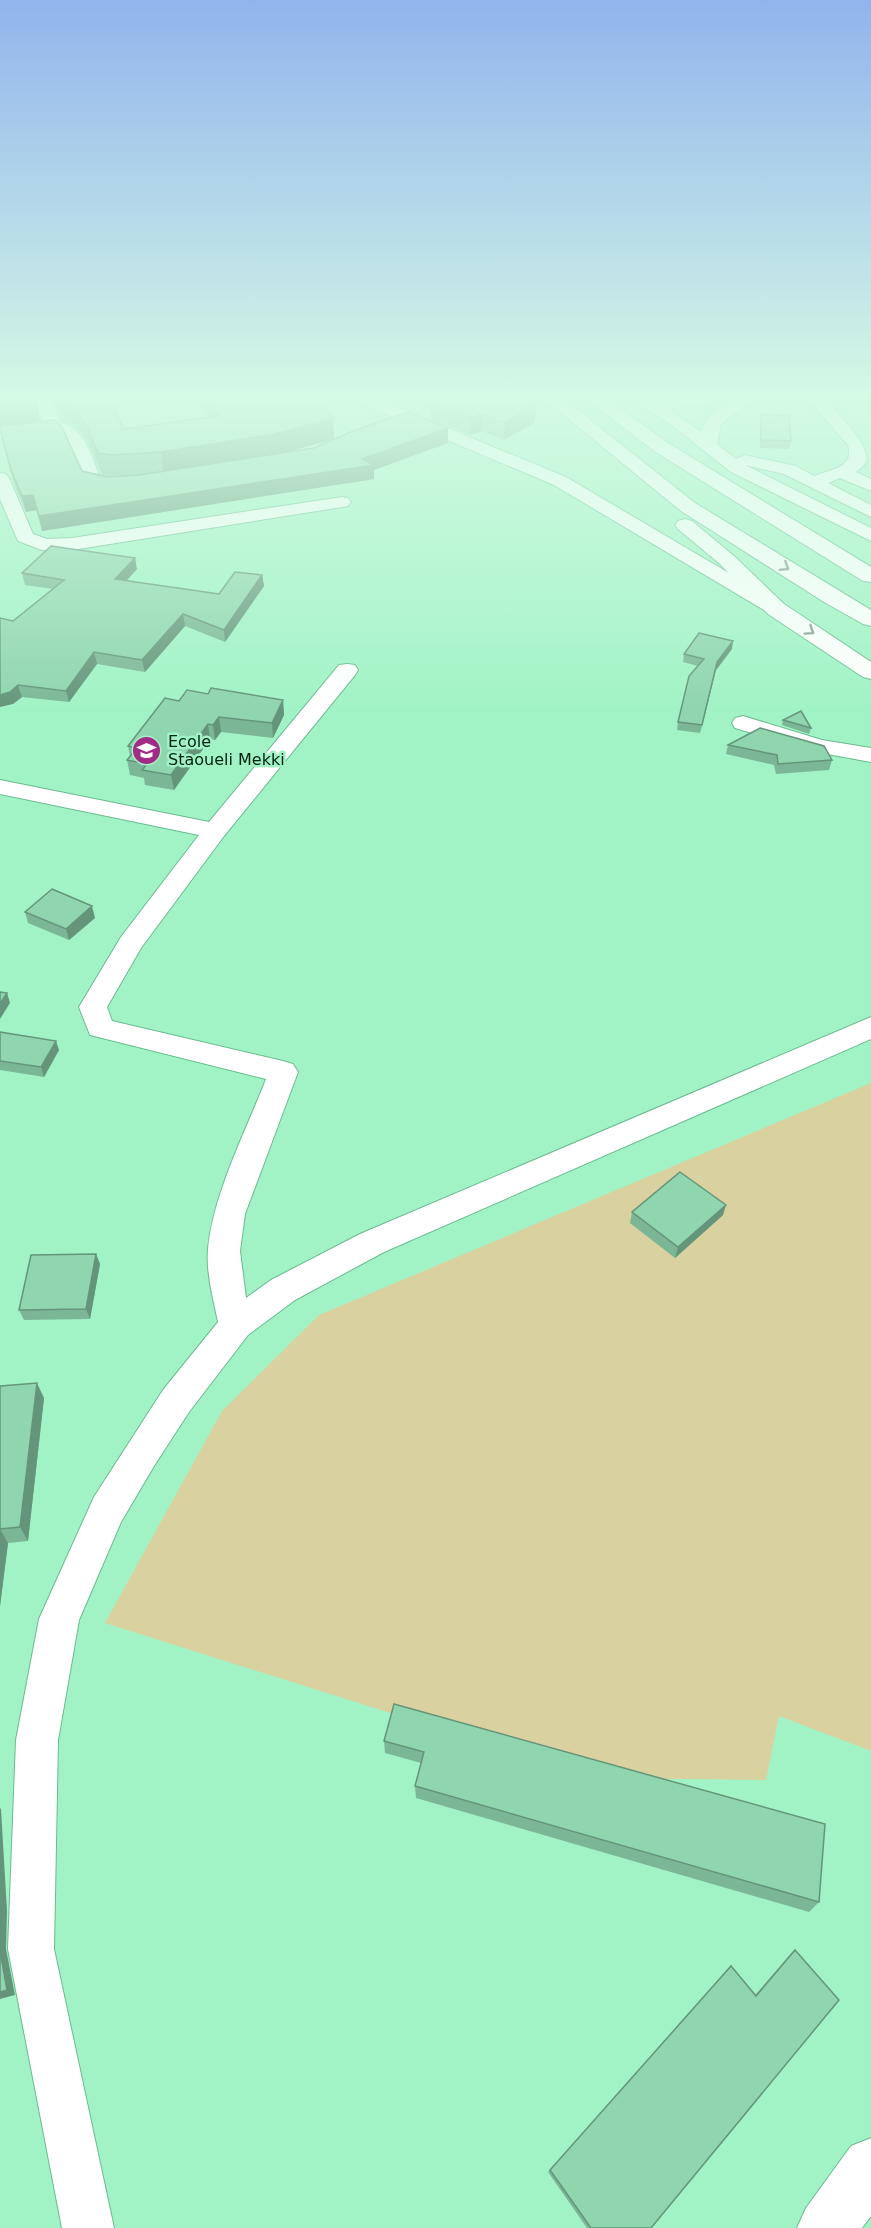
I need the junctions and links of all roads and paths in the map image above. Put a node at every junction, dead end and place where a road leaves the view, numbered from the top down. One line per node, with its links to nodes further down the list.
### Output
1 (11, 503): 2 (street)
2 (336, 503)
3 (597, 503): 12 (street)
4 (658, 503): 12 (main road)
5 (683, 503): 13 (main road, one-way to 13)
6 (751, 503): 11 (main road)
7 (806, 503): 10 (street)
8 (854, 503): 9 (street)
9 (871, 512)
10 (871, 535)
11 (871, 576)
12 (776, 609): 15 (main road, one-way to 15)
13 (871, 619)
14 (347, 670): 19 (street)
15 (871, 672)
16 (743, 723): 17 (street)
17 (871, 755)
18 (0, 786): 19 (street)
19 (215, 831): 21 (street)
20 (871, 1027): 21 (street)
21 (236, 1324): 23 (street)
22 (871, 2166): 24 (main road)
23 (88, 2228)
24 (825, 2228)

